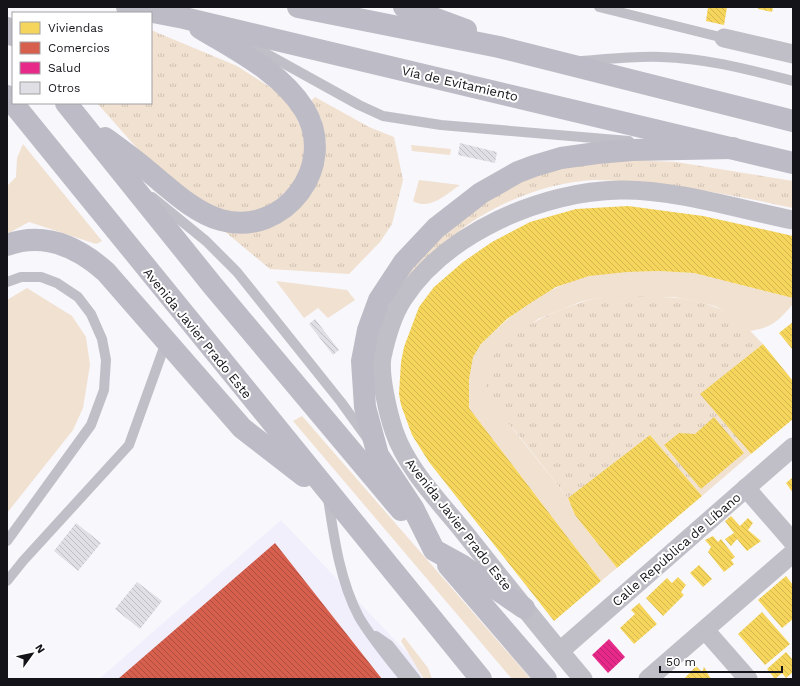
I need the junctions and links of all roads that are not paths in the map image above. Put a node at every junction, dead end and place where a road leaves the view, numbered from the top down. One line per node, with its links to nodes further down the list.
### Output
1 (127, 7): 5 (highway, Vía de Evitamiento)
2 (298, 7): 7 (highway)
3 (404, 7): 7 (highway)
4 (599, 7): 6 (lane)
5 (184, 18): 12 (highway); 14 (highway, Vía de Evitamiento); 14 (lane)
6 (724, 38): 8 (street)
7 (499, 47): 9 (highway)
8 (793, 54)
9 (565, 62): 10 (lane); 13 (highway)
10 (793, 81)
11 (13, 104): 24 (highway, Avenida Javier Prado Este)
12 (72, 110): 16 (highway)
13 (793, 121)
14 (733, 148): 15 (highway, Vía de Evitamiento); 22 (highway)
15 (793, 163)
16 (122, 172): 22 (lane); 27 (highway)
17 (793, 220): 30 (street, Avenida Javier Prado Este)
18 (7, 245): 20 (highway)
19 (7, 282): 25 (lane)
20 (166, 342): 24 (highway); 29 (lane)
21 (793, 447): 23 (street, Calle República de Líbano)
22 (378, 455): 27 (highway)
23 (746, 488): 26 (street); 33 (street, Calle República de Líbano)
24 (328, 492): 32 (lane); 36 (highway, Avenida Javier Prado Este)
25 (7, 541)
26 (793, 542)
27 (434, 550): 30 (highway); 37 (highway)
28 (793, 553): 31 (street)
29 (7, 582)
30 (524, 608): 33 (street, Avenida Javier Prado Este)
31 (705, 630): 39 (street); 40 (street)
32 (368, 631): 34 (lane); 35 (lane)
33 (560, 651): 38 (street, Avenida Javier Prado Este)
34 (405, 679)
35 (416, 679)
36 (481, 679)
37 (546, 679)
38 (583, 679)
39 (648, 679)
40 (748, 679)

